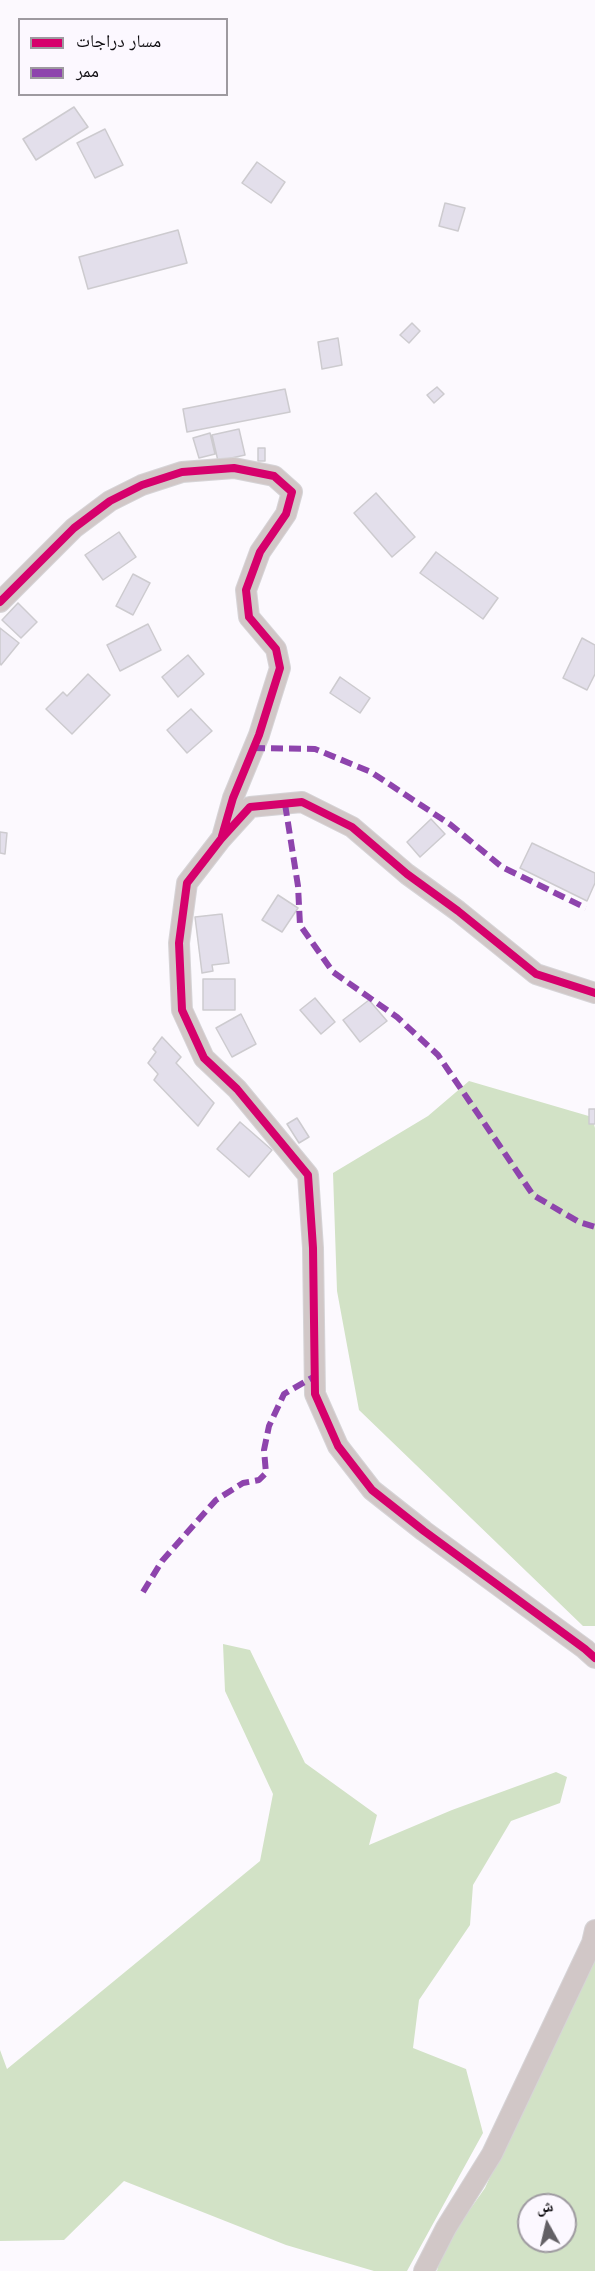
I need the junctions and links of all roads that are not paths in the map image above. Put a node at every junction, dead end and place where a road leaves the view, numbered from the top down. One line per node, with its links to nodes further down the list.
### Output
1 (0, 602): 2 (street)
2 (221, 839): 3 (street); 4 (street)
3 (595, 993)
4 (595, 1659)
5 (595, 1929): 6 (street)
6 (424, 2271)

